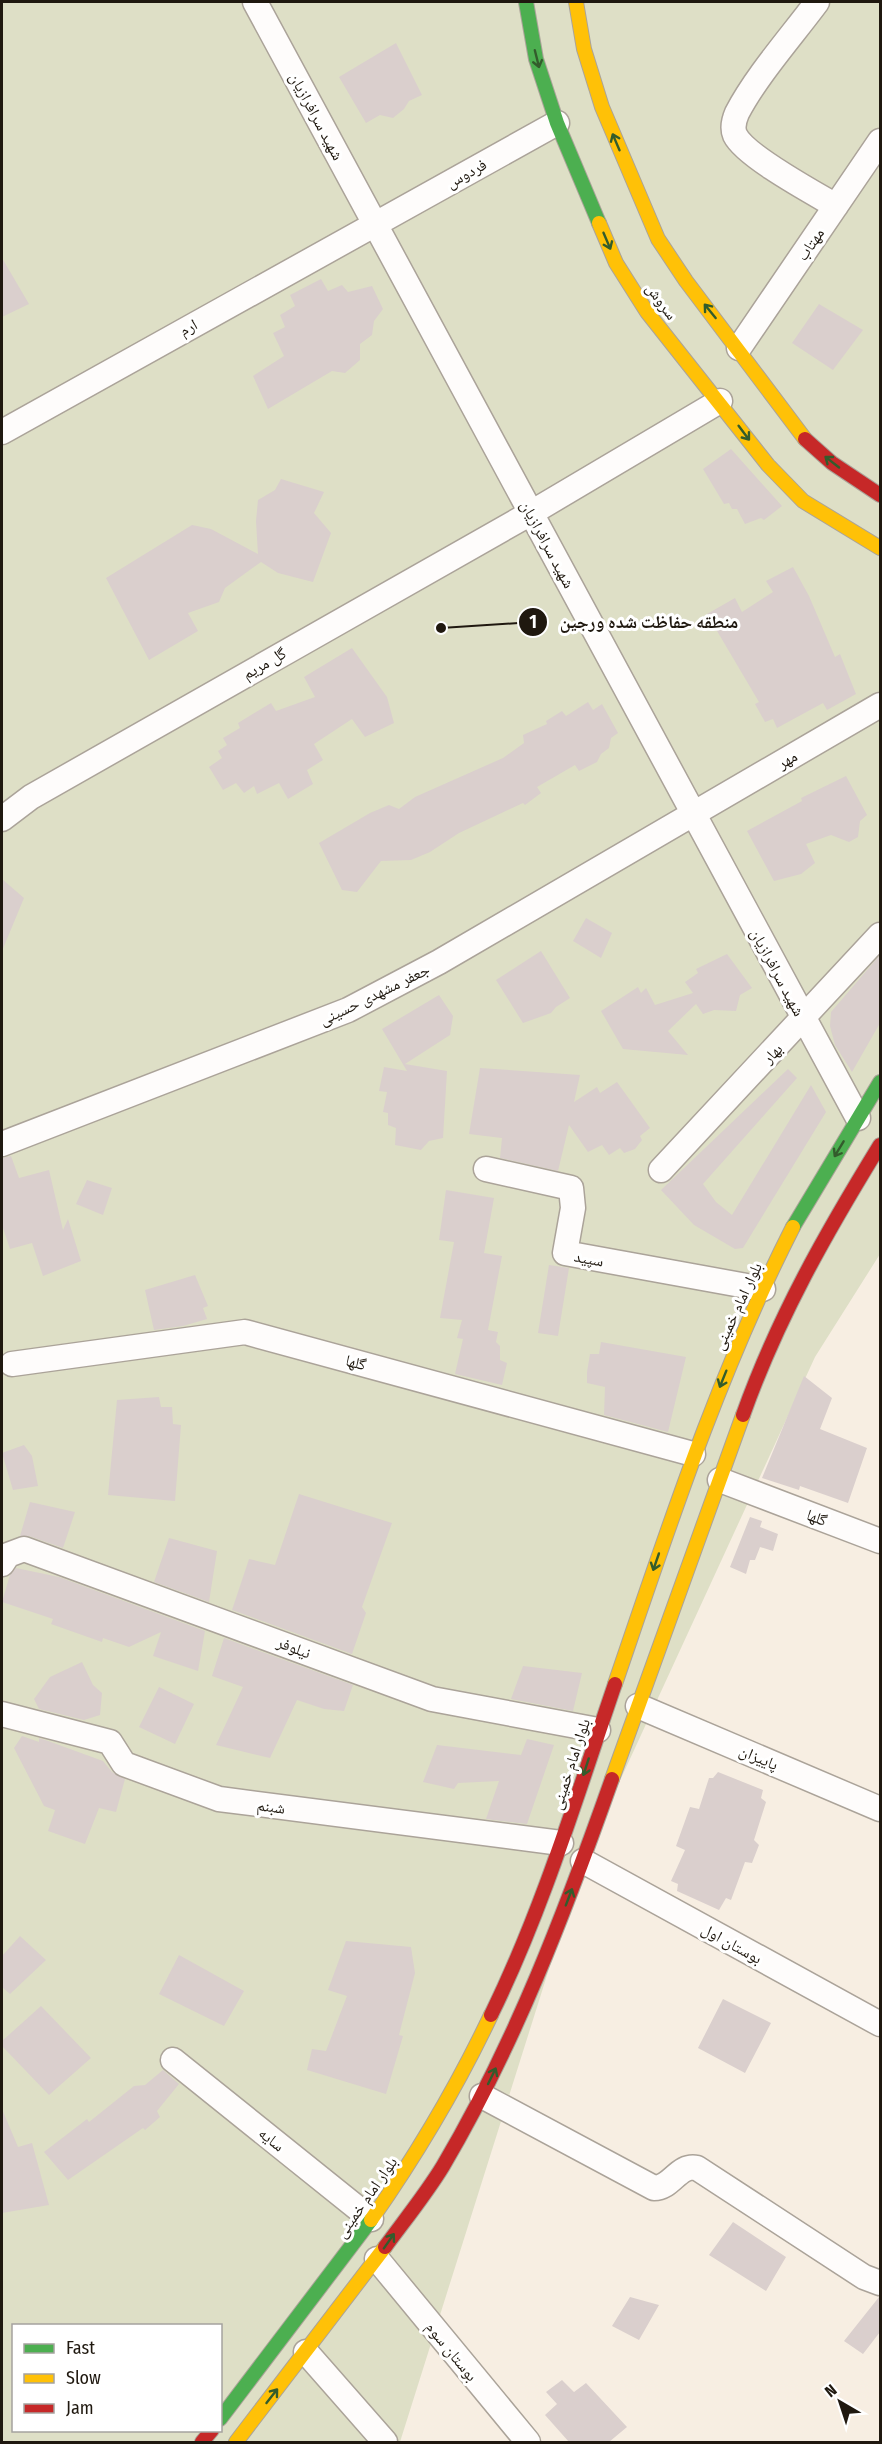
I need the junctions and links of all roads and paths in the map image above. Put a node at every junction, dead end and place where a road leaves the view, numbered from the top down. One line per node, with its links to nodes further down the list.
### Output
1 (255, 2): 8 (street, شهید سرافرازیان)
2 (526, 2): 5 (main road, سروش, one-way to 5)
3 (576, 2): 9 (main road, سروش, one-way to 3)
4 (817, 2): 7 (street)
5 (557, 123): 8 (street, فردوس); 10 (main road, سروش, one-way to 10)
6 (880, 141): 7 (street, مهتاب)
7 (836, 206): 9 (street, مهتاب)
8 (374, 223): 11 (street, ارم); 13 (street, شهید سرافرازیان)
9 (739, 348): 12 (main road, سروش, one-way to 9)
10 (720, 401): 13 (street, گل مریم); 14 (main road, سروش, one-way to 14)
11 (2, 432)
12 (880, 495)
13 (531, 513): 16 (street, شهید سرافرازیان); 17 (street, گل مریم)
14 (880, 548)
15 (880, 705): 16 (street, مهر)
16 (693, 813): 19 (street, شهید سرافرازیان); 22 (street, جعفر مشهدی حسینی)
17 (2, 819)
18 (880, 935): 19 (street, بهار)
19 (804, 1020): 21 (street, شهید سرافرازیان); 25 (street, بهار)
20 (880, 1082): 21 (main road, بلوار امام خمینی)
21 (858, 1118): 26 (main road, بلوار امام خمینی, one-way to 26)
22 (2, 1144)
23 (880, 1145): 29 (main road)
24 (486, 1169): 26 (street, سپید)
25 (662, 1170)
26 (763, 1289): 28 (main road, بلوار امام خمینی, one-way to 28)
27 (12, 1364): 28 (street, گلها)
28 (693, 1454): 34 (main road, بلوار امام خمینی, one-way to 34)
29 (720, 1480): 30 (street, گلها); 32 (main road)
30 (880, 1541)
31 (2, 1564): 34 (street, نیلوفر)
32 (638, 1706): 35 (street, پاییزان); 37 (main road)
33 (2, 1714): 36 (street, شبنم)
34 (598, 1730): 36 (main road, بلوار امام خمینی, one-way to 36)
35 (880, 1809)
36 (561, 1843): 41 (main road, بلوار امام خمینی)
37 (583, 1861): 38 (street, بوستان اول); 40 (main road, one-way to 37)
38 (880, 2024)
39 (174, 2060): 41 (street, سایه)
40 (482, 2096): 42 (main road, one-way to 40); 43 (street)
41 (371, 2218): 45 (main road, بلوار امام خمینی)
42 (377, 2259): 44 (main road); 48 (street, بوستان سوم)
43 (880, 2283)
44 (306, 2352): 46 (main road, one-way to 44); 47 (street)
45 (222, 2416)
46 (236, 2442)
47 (385, 2442)
48 (528, 2442)

